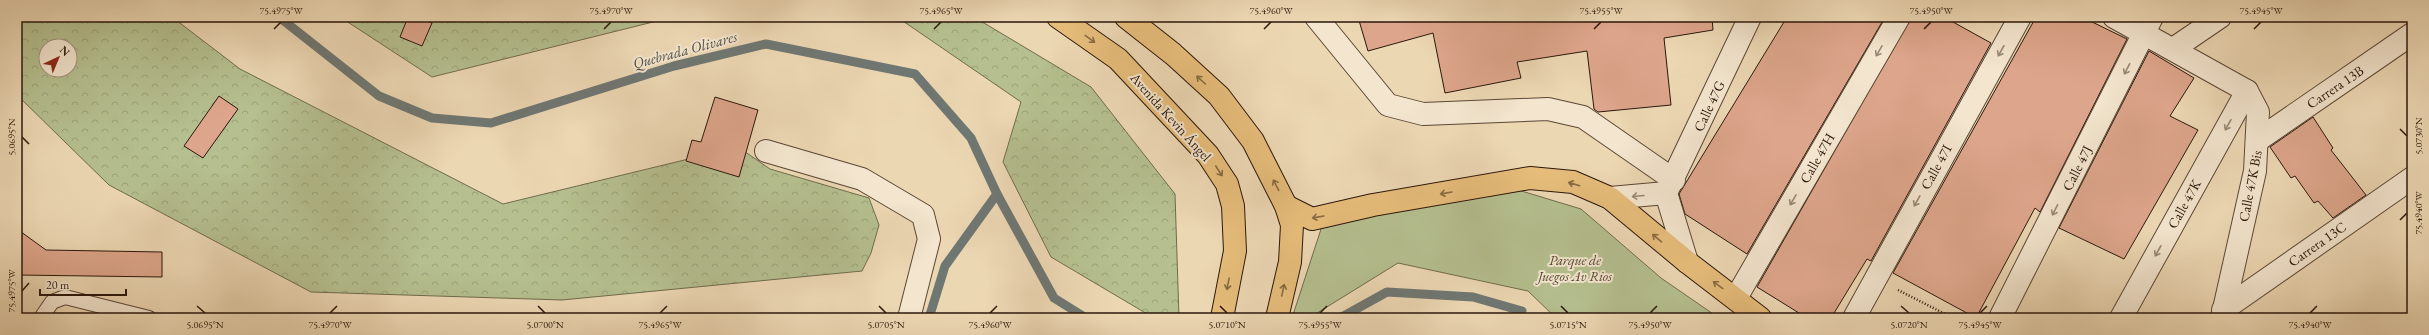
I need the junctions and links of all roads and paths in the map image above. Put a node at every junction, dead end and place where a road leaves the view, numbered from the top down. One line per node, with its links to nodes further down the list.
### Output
1 (1058, 17): 26 (main road, Avenida Kevin Ángel, one-way to 26)
2 (1126, 17): 18 (main road, one-way to 2)
3 (1316, 17): 16 (street)
4 (1750, 17): 16 (street, Calle 47G)
5 (1899, 17): 21 (street, Calle 47H, one-way to 21)
6 (2020, 17): 20 (street, Calle 47I, one-way to 20)
7 (2114, 17): 9 (street)
8 (2220, 17): 11 (street)
9 (2148, 26): 11 (street); 31 (street, Calle 47J, one-way to 31)
10 (2412, 34): 13 (street, Carrera 13B)
11 (2173, 50): 12 (street)
12 (2247, 90): 13 (street, Calle 47K Bis); 32 (street, Calle 47K, one-way to 32)
13 (2258, 140): 22 (street, Calle 47K Bis)
14 (766, 151): 25 (street)
15 (2412, 178): 22 (street, Carrera 13C)
16 (1670, 186): 17 (street, one-way to 17); 19 (street)
17 (1610, 198): 18 (main road, one-way to 18); 19 (main road, one-way to 17)
18 (1286, 206): 27 (main road, one-way to 18)
19 (1687, 262): 21 (main road, one-way to 19)
20 (1874, 278): 29 (street, Calle 47I); 30 (path)
21 (1736, 298): 28 (main road)
22 (2222, 314)
23 (41, 318): 24 (lane)
24 (149, 318)
25 (909, 318)
26 (1222, 318)
27 (1277, 318)
28 (1760, 318)
29 (1854, 318)
30 (1953, 318)
31 (2000, 318)
32 (2121, 318)

